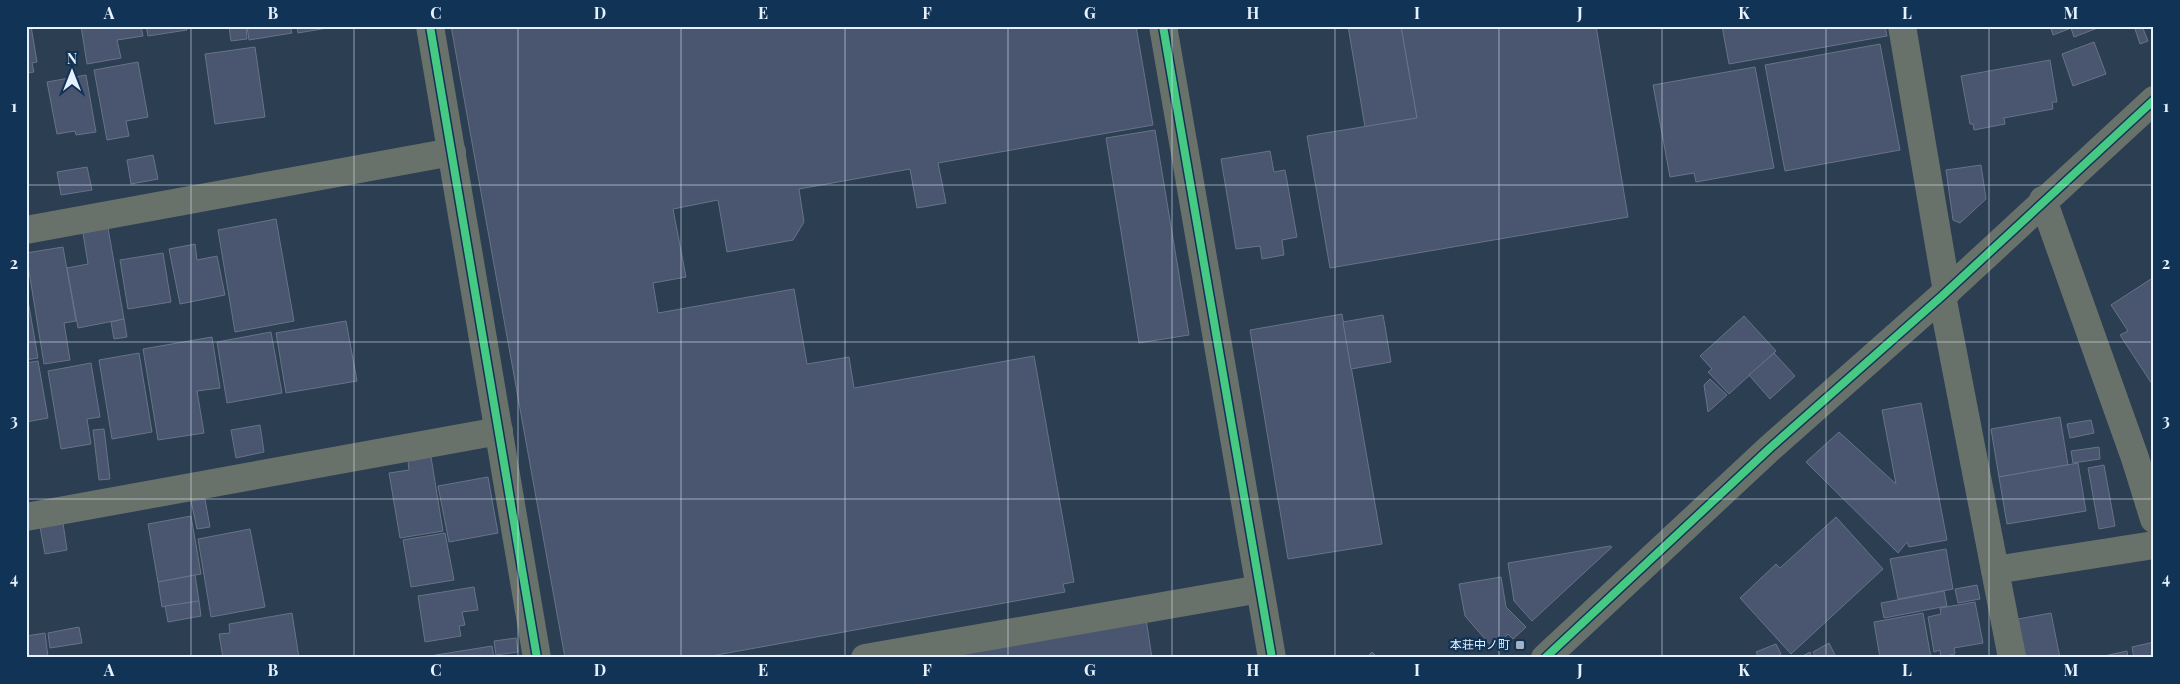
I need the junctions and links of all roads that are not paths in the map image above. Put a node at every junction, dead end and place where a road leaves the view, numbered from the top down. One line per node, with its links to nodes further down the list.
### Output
1 (430, 26): 5 (street)
2 (1163, 26): 15 (street)
3 (1902, 26): 8 (street)
4 (2154, 100): 6 (street)
5 (452, 152): 7 (street); 9 (street)
6 (2044, 200): 8 (street); 10 (street)
7 (26, 230)
8 (1944, 294): 14 (street); 19 (street)
9 (499, 432): 11 (street); 16 (street)
10 (2144, 452): 12 (street)
11 (26, 517)
12 (2154, 519)
13 (2154, 545): 14 (street)
14 (1994, 570): 20 (street)
15 (1260, 589): 17 (street); 18 (street)
16 (537, 658)
17 (865, 658)
18 (1272, 658)
19 (1545, 658)
20 (2012, 658)

